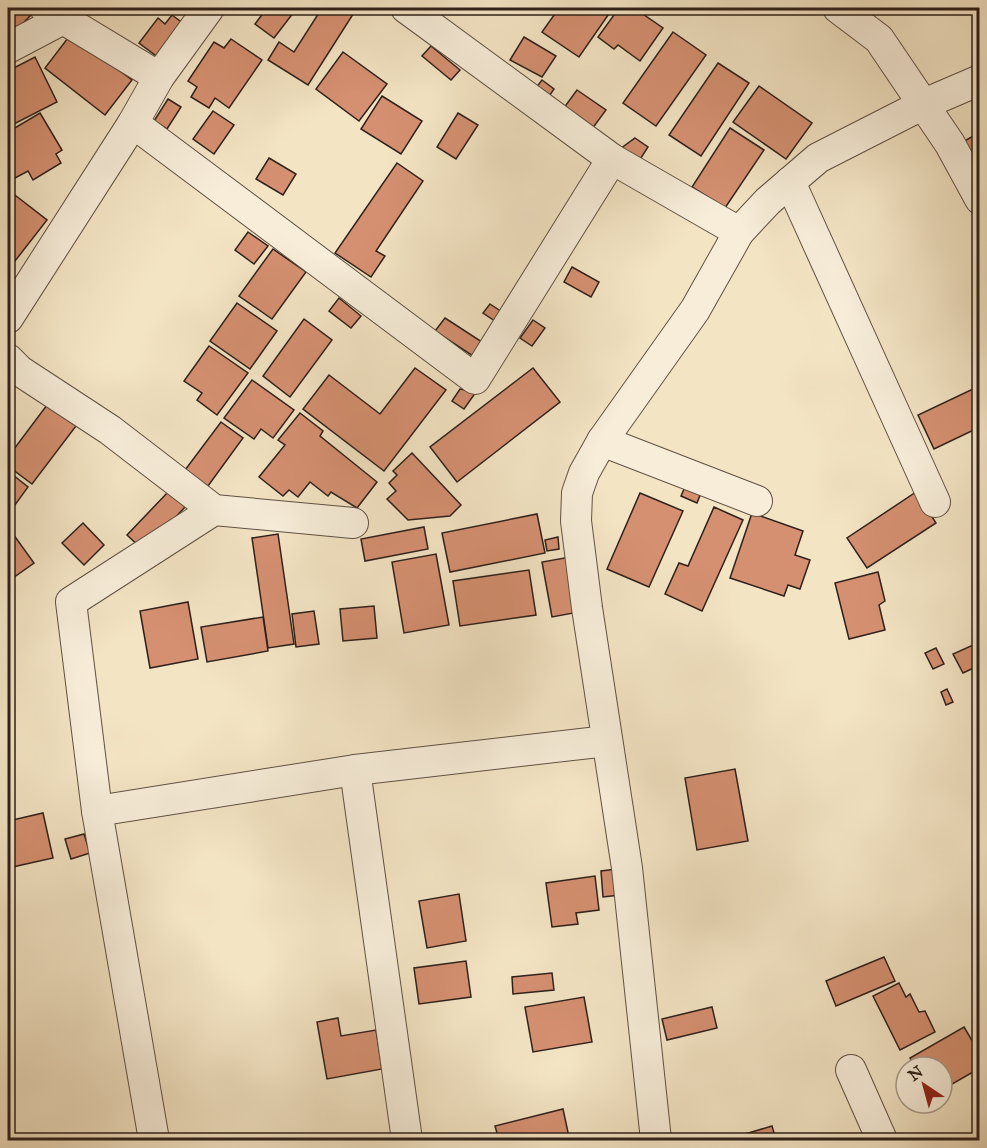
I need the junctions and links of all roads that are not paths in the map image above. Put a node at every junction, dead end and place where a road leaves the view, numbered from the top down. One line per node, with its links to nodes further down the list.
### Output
1 (209, 8): 6 (street)
2 (406, 8): 10 (street)
3 (838, 8): 8 (street)
4 (60, 11): 5 (street); 6 (street)
5 (8, 48)
6 (159, 77): 9 (street)
7 (980, 80): 8 (street)
8 (924, 104): 11 (street); 12 (street)
9 (133, 123): 10 (street); 14 (street)
10 (612, 159): 13 (street)
11 (790, 182): 13 (street); 18 (street)
12 (980, 199)
13 (739, 232): 16 (street)
14 (8, 318)
15 (8, 359): 19 (street)
16 (603, 441): 17 (street); 21 (street)
17 (757, 501)
18 (935, 502)
19 (214, 510): 20 (street); 23 (street)
20 (353, 523)
21 (607, 741): 22 (street); 27 (street)
22 (355, 770): 23 (street); 26 (street)
23 (97, 812): 25 (street)
24 (851, 1070): 28 (street)
25 (154, 1140)
26 (407, 1140)
27 (656, 1140)
28 (882, 1140)

